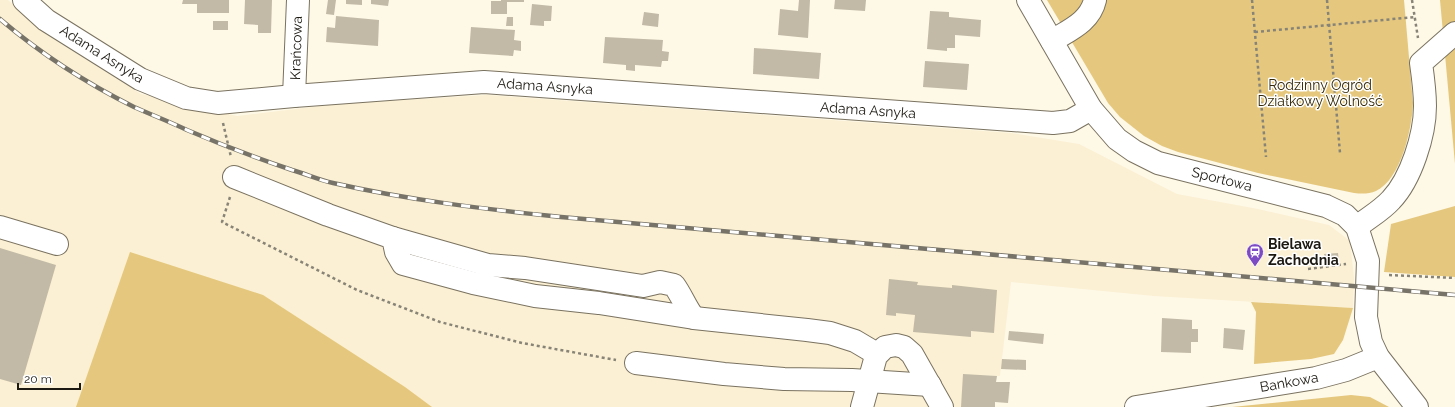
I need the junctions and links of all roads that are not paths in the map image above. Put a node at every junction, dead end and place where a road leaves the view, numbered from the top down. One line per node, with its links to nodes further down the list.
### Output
1 (24, 0): 7 (street, Adama Asnyka)
2 (298, 0): 7 (street, Krańcowa)
3 (1028, 0): 6 (street, Sportowa)
4 (1094, 0): 6 (street)
5 (1455, 33): 11 (street)
6 (1052, 41): 8 (street, Sportowa)
7 (294, 96): 8 (street, Adama Asnyka)
8 (1091, 109): 11 (street, Sportowa)
9 (234, 177): 12 (street)
10 (0, 227): 13 (street)
11 (1357, 227): 16 (street)
12 (393, 238): 14 (street); 14 (street)
13 (57, 244)
14 (694, 318): 15 (street)
15 (877, 354): 18 (street); 19 (street)
16 (1378, 357): 22 (street, Bankowa); 23 (street)
17 (636, 363): 18 (street)
18 (869, 381): 19 (street); 20 (street)
19 (930, 385): 21 (street)
20 (862, 407)
21 (942, 407)
22 (1136, 407)
23 (1417, 407)

